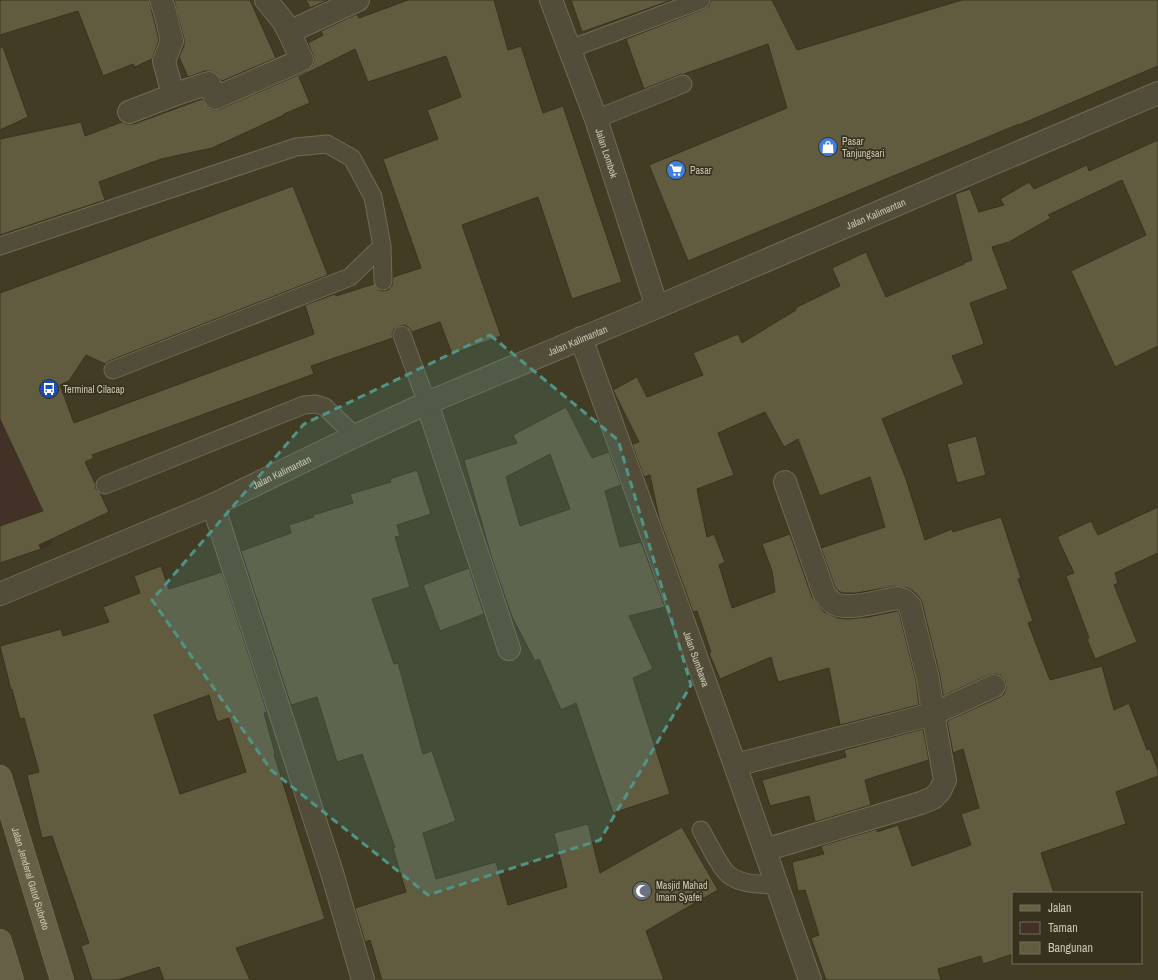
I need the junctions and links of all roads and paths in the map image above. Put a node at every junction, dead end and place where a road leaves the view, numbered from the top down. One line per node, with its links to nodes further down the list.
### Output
1 (161, 0): 10 (street)
2 (266, 0): 6 (street)
3 (358, 0): 6 (street)
4 (551, 0): 7 (street, Jalan Lombok)
5 (701, 0): 7 (lane)
6 (289, 32): 10 (street)
7 (570, 49): 12 (street, Jalan Lombok)
8 (683, 84): 12 (lane)
9 (1158, 93): 16 (street, Jalan Kalimantan)
10 (173, 95): 11 (street)
11 (129, 112)
12 (596, 119): 16 (street, Jalan Lombok)
13 (0, 246): 14 (lane)
14 (382, 246): 15 (lane); 19 (lane)
15 (383, 280)
16 (656, 308): 18 (street, Jalan Kalimantan)
17 (402, 335): 20 (lane)
18 (581, 338): 20 (street, Jalan Kalimantan); 29 (street, Jalan Sumbawa)
19 (113, 370)
20 (427, 403): 21 (street, Jalan Kalimantan); 26 (street)
21 (355, 436): 23 (lane); 24 (street, Jalan Kalimantan)
22 (785, 482): 28 (street)
23 (105, 486)
24 (213, 505): 25 (street, Jalan Kalimantan); 37 (street)
25 (0, 594)
26 (509, 649)
27 (994, 686): 28 (street)
28 (933, 714): 29 (street); 32 (street)
29 (735, 765): 32 (street, Jalan Sumbawa)
30 (0, 777): 36 (main road, Jalan Jenderal Gatot Subroto)
31 (701, 830): 33 (lane)
32 (765, 850): 33 (street, Jalan Sumbawa)
33 (777, 885): 38 (street, Jalan Sumbawa)
34 (0, 941): 35 (main road)
35 (12, 980)
36 (62, 980)
37 (364, 980)
38 (810, 980)

